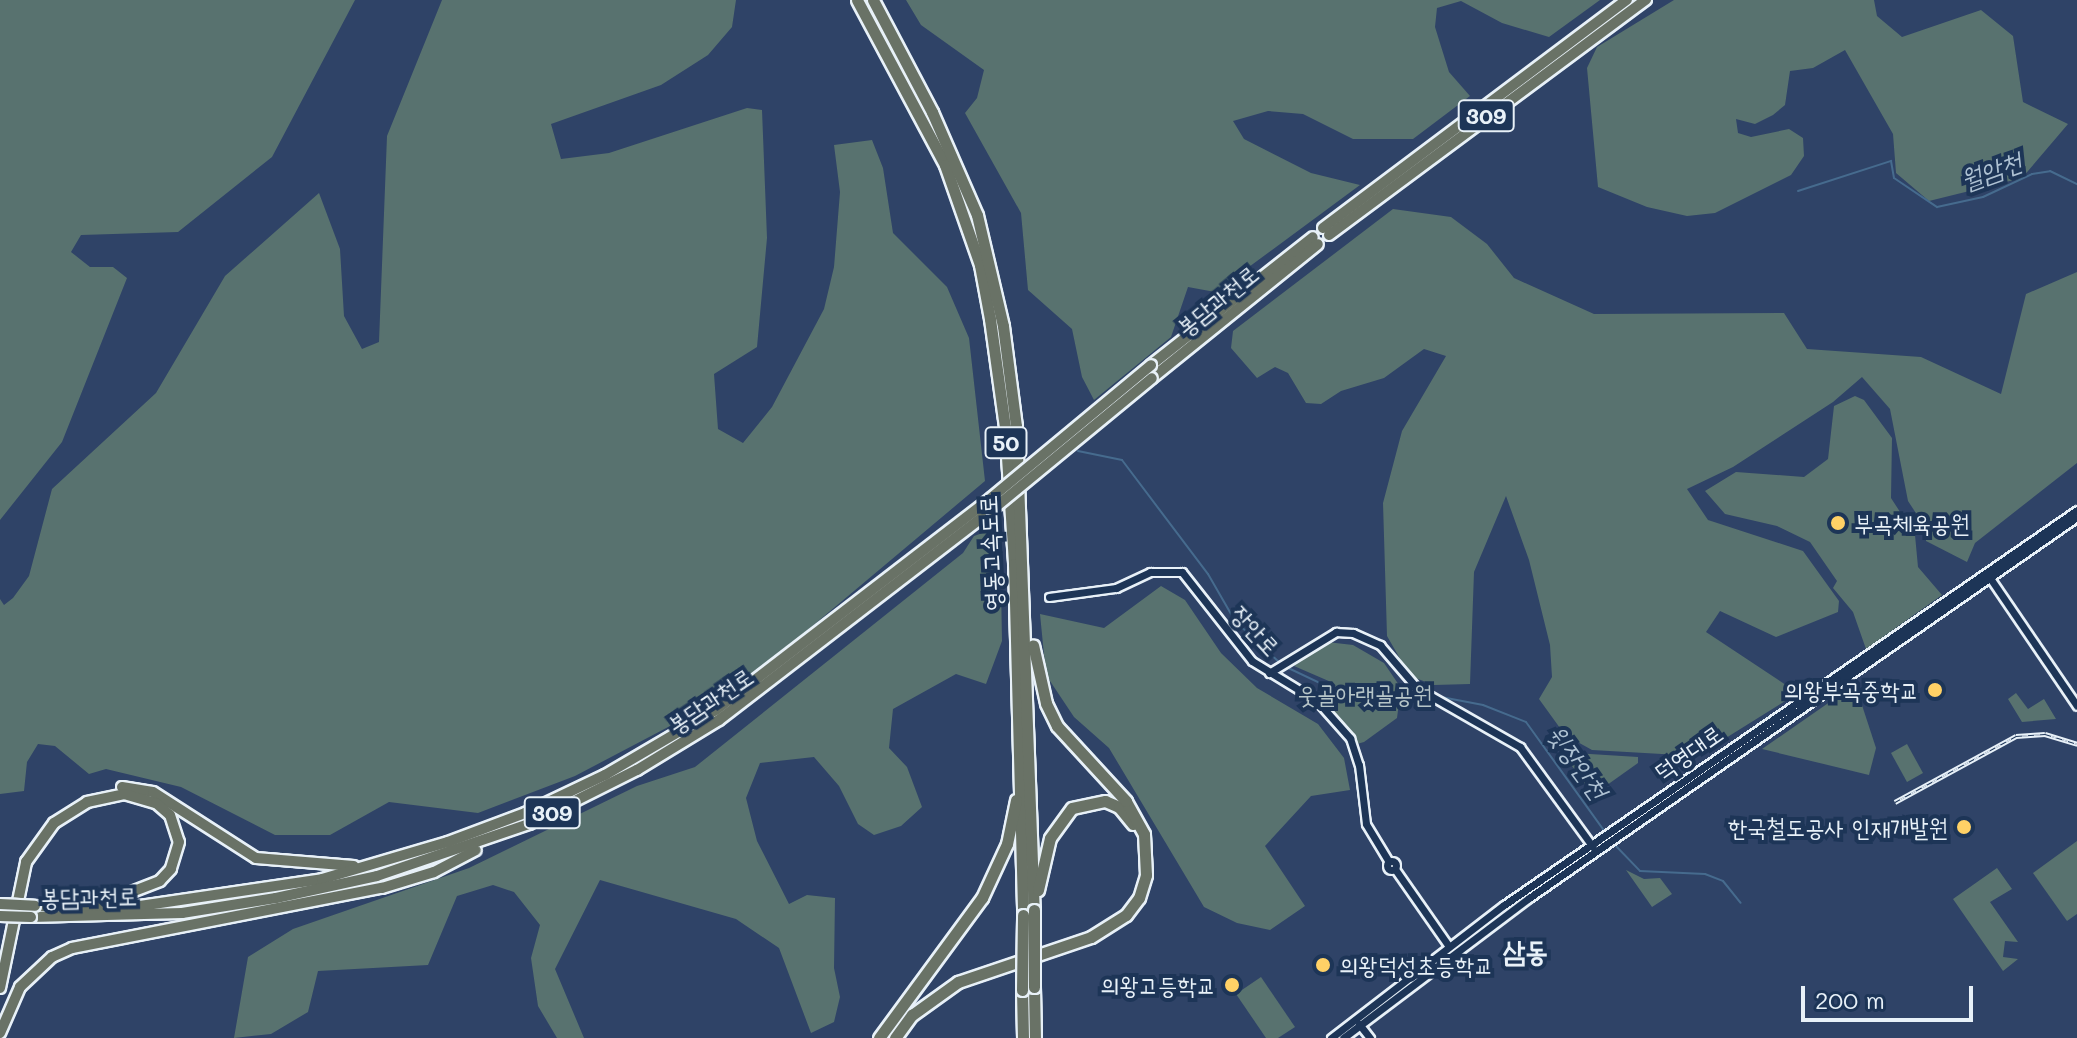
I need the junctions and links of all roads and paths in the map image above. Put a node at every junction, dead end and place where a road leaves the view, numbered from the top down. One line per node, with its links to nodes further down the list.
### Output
1 (857, 0): 12 (highway, 영동고속도로 / 50)
2 (873, 0): 7 (highway, 영동고속도로 / 50)
3 (1627, 0): 4 (highway, 309)
4 (1646, 0)
5 (2077, 510): 8 (street, 덕영대로)
6 (2077, 517): 8 (street, 덕영대로)
7 (1023, 572): 18 (highway, 영동고속도로 / 50); 27 (highway)
8 (1989, 577): 11 (street); 14 (street, 덕영대로)
9 (1049, 597): 10 (street, 장안로)
10 (1271, 671): 14 (street); 20 (street, 장안로)
11 (2077, 706)
12 (1021, 759): 18 (highway, 영동고속도로 / 50); 26 (highway)
13 (529, 824): 15 (highway, 봉담과천로 / 309, bridge); 19 (highway, 봉담과천로 / 309, bridge); 25 (highway)
14 (1597, 846): 20 (street, 덕영대로); 24 (street, 덕영대로)
15 (376, 865): 17 (highway, 봉담과천로 / 309); 21 (highway)
16 (0, 904): 17 (highway, 봉담과천로 / 309, bridge)
17 (35, 906): 22 (highway)
18 (1029, 912): 23 (highway, 영동고속도로 / 50, bridge); 27 (highway)
19 (0, 916)
20 (1448, 945): 24 (street, 덕영대로)
21 (0, 953)
22 (0, 988)
23 (1028, 988): 28 (highway, 영동고속도로 / 50); 29 (highway, 영동고속도로 / 50)
24 (1357, 1022): 30 (street, 덕영대로); 31 (street, 덕영대로); 32 (street)
25 (0, 1033)
26 (879, 1038)
27 (892, 1038)
28 (1023, 1038)
29 (1035, 1038)
30 (1331, 1038)
31 (1343, 1038)
32 (1370, 1038)

